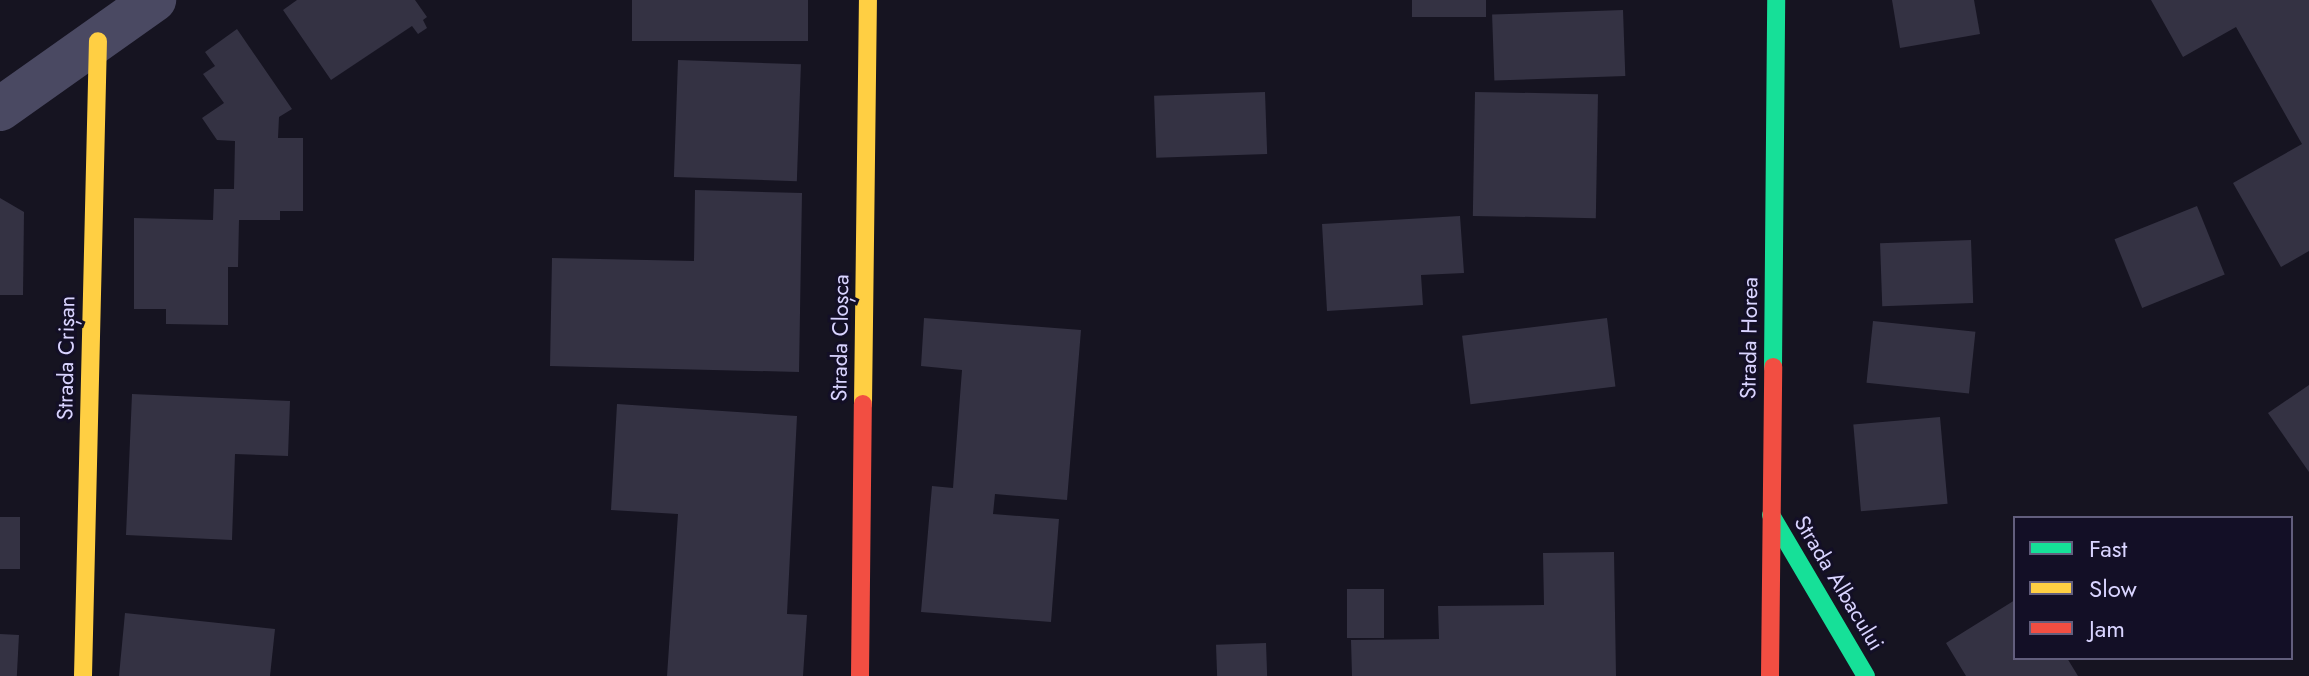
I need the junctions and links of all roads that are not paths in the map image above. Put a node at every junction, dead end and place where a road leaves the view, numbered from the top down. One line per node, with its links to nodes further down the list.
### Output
1 (154, 0): 4 (street)
2 (868, 0): 8 (street, Strada Cloșca)
3 (1776, 0): 6 (street, Strada Horea)
4 (98, 41): 5 (street); 7 (street, Strada Crișan)
5 (0, 109)
6 (1771, 515): 9 (street, Strada Horea); 10 (street, Strada Albacului)
7 (83, 676)
8 (860, 676)
9 (1770, 676)
10 (1866, 676)

